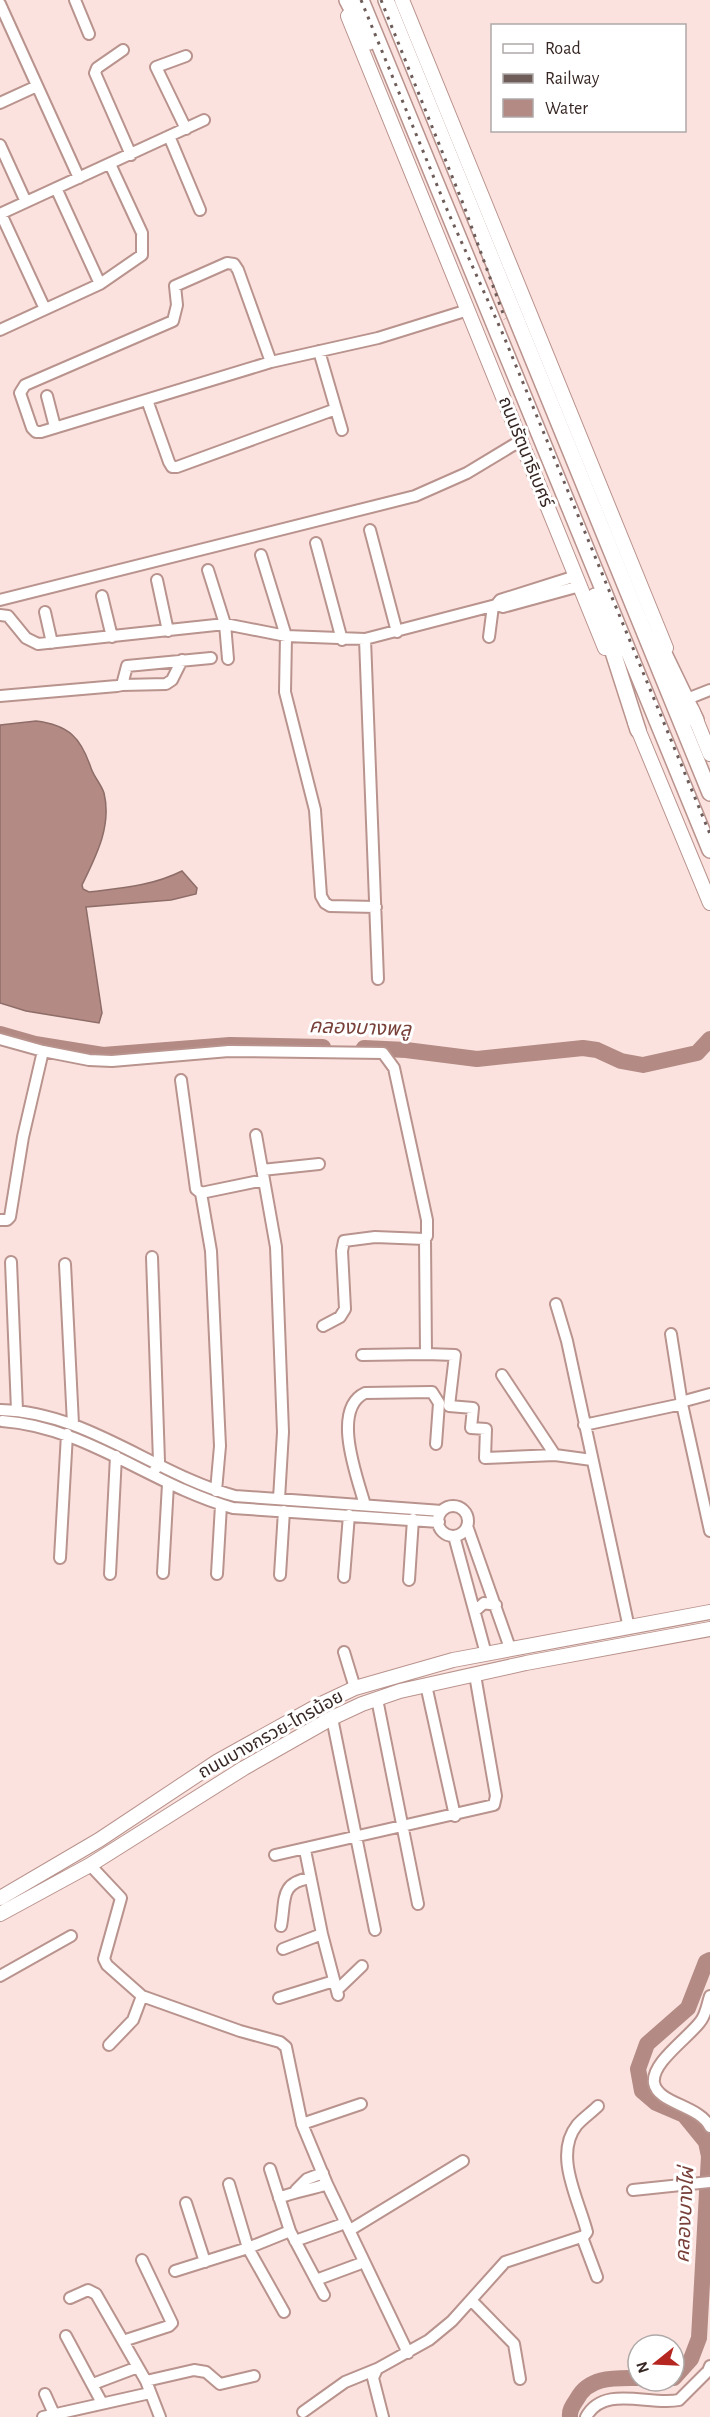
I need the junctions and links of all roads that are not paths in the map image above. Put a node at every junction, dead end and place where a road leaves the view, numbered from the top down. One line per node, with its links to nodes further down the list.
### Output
1 (75, 0): 9 (street)
2 (342, 0): 29 (main road, ถนนรัตนาธิเบศร์)
3 (347, 0): 17 (main road)
4 (361, 0): 17 (main road, ถนนรัตนาธิเบศร์)
5 (386, 0): 15 (main road)
6 (396, 0): 15 (main road)
7 (402, 0): 67 (main road)
8 (0, 4): 12 (street)
9 (89, 34)
10 (123, 50): 20 (street)
11 (186, 56): 16 (street)
12 (37, 86): 13 (street); 22 (street)
13 (0, 104)
14 (204, 120): 16 (street)
15 (437, 123): 39 (main road)
16 (186, 129): 18 (street)
17 (415, 133): 40 (main road, ถนนรัตนาธิเบศร์)
18 (170, 136): 20 (street); 25 (street)
19 (0, 145): 24 (street)
20 (131, 155): 21 (street)
21 (110, 164): 22 (street); 27 (street)
22 (79, 178): 23 (street)
23 (56, 188): 24 (street); 27 (street)
24 (26, 202): 26 (street)
25 (200, 210)
26 (1, 214): 28 (street)
27 (100, 284): 28 (street)
28 (45, 309): 30 (street)
29 (468, 310): 31 (street); 38 (main road, ถนนรัตนาธิเบศร์)
30 (0, 330)
31 (319, 351): 32 (street); 35 (street)
32 (272, 362): 34 (street); 36 (street)
33 (47, 396): 36 (street)
34 (147, 399): 35 (street); 36 (street)
35 (336, 410): 37 (street)
36 (56, 427)
37 (342, 430)
38 (520, 441): 46 (main road, ถนนรัตนาธิเบศร์); 48 (street)
39 (584, 485): 68 (main road); 71 (main road)
40 (562, 493): 69 (main road); 72 (main road, ถนนรัตนาธิเบศร์)
41 (370, 530): 54 (street)
42 (316, 543): 59 (street)
43 (261, 555): 55 (street)
44 (208, 570): 52 (street)
45 (157, 579): 53 (street)
46 (578, 581): 49 (street); 69 (main road, ถนนรัตนาธิเบศร์)
47 (102, 596): 56 (street)
48 (0, 600)
49 (495, 605): 54 (street); 57 (street)
50 (45, 612): 60 (street)
51 (0, 615): 60 (street)
52 (225, 624): 53 (street); 55 (street); 62 (street)
53 (168, 631): 56 (street)
54 (397, 632): 58 (street)
55 (286, 636): 59 (street); 74 (street)
56 (112, 637): 60 (street)
57 (489, 637)
58 (365, 639): 59 (street); 74 (street)
59 (342, 640)
60 (52, 643)
61 (211, 658): 63 (street)
62 (228, 659)
63 (182, 660): 64 (street); 64 (street)
64 (122, 685): 66 (street)
65 (710, 690): 67 (street)
66 (0, 696)
67 (687, 699): 68 (main road)
68 (696, 720): 70 (main road)
69 (638, 730): 73 (main road, ถนนรัตนาธิเบศร์)
70 (710, 754)
71 (710, 793)
72 (710, 850)
73 (710, 903)
74 (375, 907): 75 (street)
75 (378, 979)
76 (0, 1039): 77 (street)
77 (43, 1051): 83 (street); 84 (street)
78 (181, 1080): 82 (street)
79 (256, 1135): 81 (street)
80 (319, 1164): 81 (street)
81 (263, 1175): 82 (street); 108 (street)
82 (201, 1193): 107 (street)
83 (0, 1220)
84 (425, 1239): 89 (street); 91 (street)
85 (152, 1257): 105 (street)
86 (11, 1262): 96 (street)
87 (65, 1264): 98 (street)
88 (556, 1305): 99 (street)
89 (323, 1326)
90 (670, 1334): 95 (street)
91 (426, 1354): 92 (street); 102 (street)
92 (362, 1355)
93 (502, 1375): 102 (street)
94 (710, 1394): 95 (street)
95 (682, 1403): 99 (street); 116 (street)
96 (17, 1410): 97 (street); 98 (street)
97 (1, 1415): 100 (street)
98 (73, 1424): 105 (street)
99 (585, 1425): 104 (street)
100 (67, 1434): 103 (street); 118 (street)
101 (435, 1444): 110 (street)
102 (555, 1455): 104 (street)
103 (116, 1456): 105 (street); 120 (street)
104 (592, 1460): 128 (street)
105 (155, 1471): 106 (street); 107 (street)
106 (168, 1484): 109 (street); 119 (street)
107 (216, 1491): 108 (street)
108 (279, 1499): 110 (street)
109 (221, 1504): 111 (street); 121 (street)
110 (365, 1505): 113 (street)
111 (284, 1511): 112 (street); 122 (street)
112 (349, 1515): 114 (street); 123 (street)
113 (440, 1517): 114 (street); 115 (street); 117 (street)
114 (413, 1519): 124 (street)
115 (467, 1526): 117 (street); 125 (street)
116 (710, 1531)
117 (454, 1536): 126 (street)
118 (60, 1558)
119 (163, 1573)
120 (110, 1574)
121 (217, 1574)
122 (280, 1575)
123 (344, 1577)
124 (409, 1580)
125 (496, 1605): 126 (street); 130 (street)
126 (475, 1611): 132 (street)
127 (710, 1612): 128 (main road, ถนนบางกรวย-ไทรน้อย)
128 (629, 1628): 130 (main road, ถนนบางกรวย-ไทรน้อย)
129 (710, 1629): 133 (main road, ถนนบางกรวย-ไทรน้อย)
130 (510, 1648): 132 (main road, ถนนบางกรวย-ไทรน้อย)
131 (344, 1652): 135 (street)
132 (486, 1654): 135 (main road, ถนนบางกรวย-ไทรน้อย)
133 (475, 1675): 134 (main road, ถนนบางกรวย-ไทรน้อย); 138 (street)
134 (426, 1685): 136 (main road, ถนนบางกรวย-ไทรน้อย); 138 (street)
135 (355, 1688): 145 (main road, ถนนบางกรวย-ไทรน้อย)
136 (377, 1700): 137 (main road, ถนนบางกรวย-ไทรน้อย); 139 (street)
137 (332, 1718): 140 (street); 143 (main road, ถนนบางกรวย-ไทรน้อย)
138 (455, 1816): 139 (street)
139 (404, 1827): 140 (street); 146 (street)
140 (356, 1837): 141 (street); 149 (street)
141 (305, 1850): 142 (street); 144 (street)
142 (275, 1856)
143 (90, 1865): 147 (main road, ถนนบางกรวย-ไทรน้อย); 156 (street)
144 (310, 1878): 148 (street); 150 (street)
145 (0, 1898)
146 (418, 1904)
147 (0, 1914)
148 (281, 1926)
149 (375, 1930)
150 (322, 1934): 152 (street); 155 (street)
151 (71, 1936): 154 (street)
152 (283, 1948)
153 (362, 1966): 155 (street)
154 (0, 1976)
155 (336, 1989): 158 (street)
156 (142, 1996): 159 (street); 162 (street)
157 (710, 1996): 163 (street)
158 (279, 1998)
159 (109, 2045)
160 (361, 2104): 162 (street)
161 (598, 2106): 175 (street)
162 (302, 2124): 166 (street)
163 (710, 2127)
164 (463, 2161): 173 (street)
165 (270, 2169): 170 (street)
166 (325, 2178): 170 (street); 173 (street)
167 (704, 2183): 169 (street)
168 (230, 2184): 176 (street)
169 (633, 2190)
170 (279, 2198): 174 (street)
171 (186, 2203): 178 (street)
172 (340, 2225): 174 (street)
173 (350, 2230): 189 (street)
174 (293, 2236): 176 (street); 182 (street)
175 (582, 2237): 181 (street); 185 (street)
176 (248, 2248): 178 (street); 186 (street)
177 (142, 2260): 188 (street)
178 (205, 2262): 180 (street)
179 (359, 2264): 182 (street)
180 (175, 2271)
181 (597, 2277)
182 (316, 2280): 183 (street)
183 (324, 2295)
184 (70, 2298): 188 (street)
185 (471, 2300): 189 (street); 194 (street)
186 (284, 2312)
187 (66, 2336): 196 (street)
188 (123, 2341): 190 (street)
189 (408, 2353): 191 (street)
190 (138, 2367): 195 (street); 196 (street)
191 (377, 2369): 200 (street); 203 (street)
192 (709, 2370): 204 (street)
193 (254, 2376): 195 (street)
194 (520, 2379)
195 (146, 2381): 197 (street)
196 (93, 2384): 199 (street)
197 (150, 2393): 199 (street); 202 (street)
198 (45, 2394): 201 (street)
199 (102, 2403): 201 (street)
200 (303, 2412)
201 (49, 2416)
202 (160, 2417)
203 (383, 2417)
204 (586, 2417)

